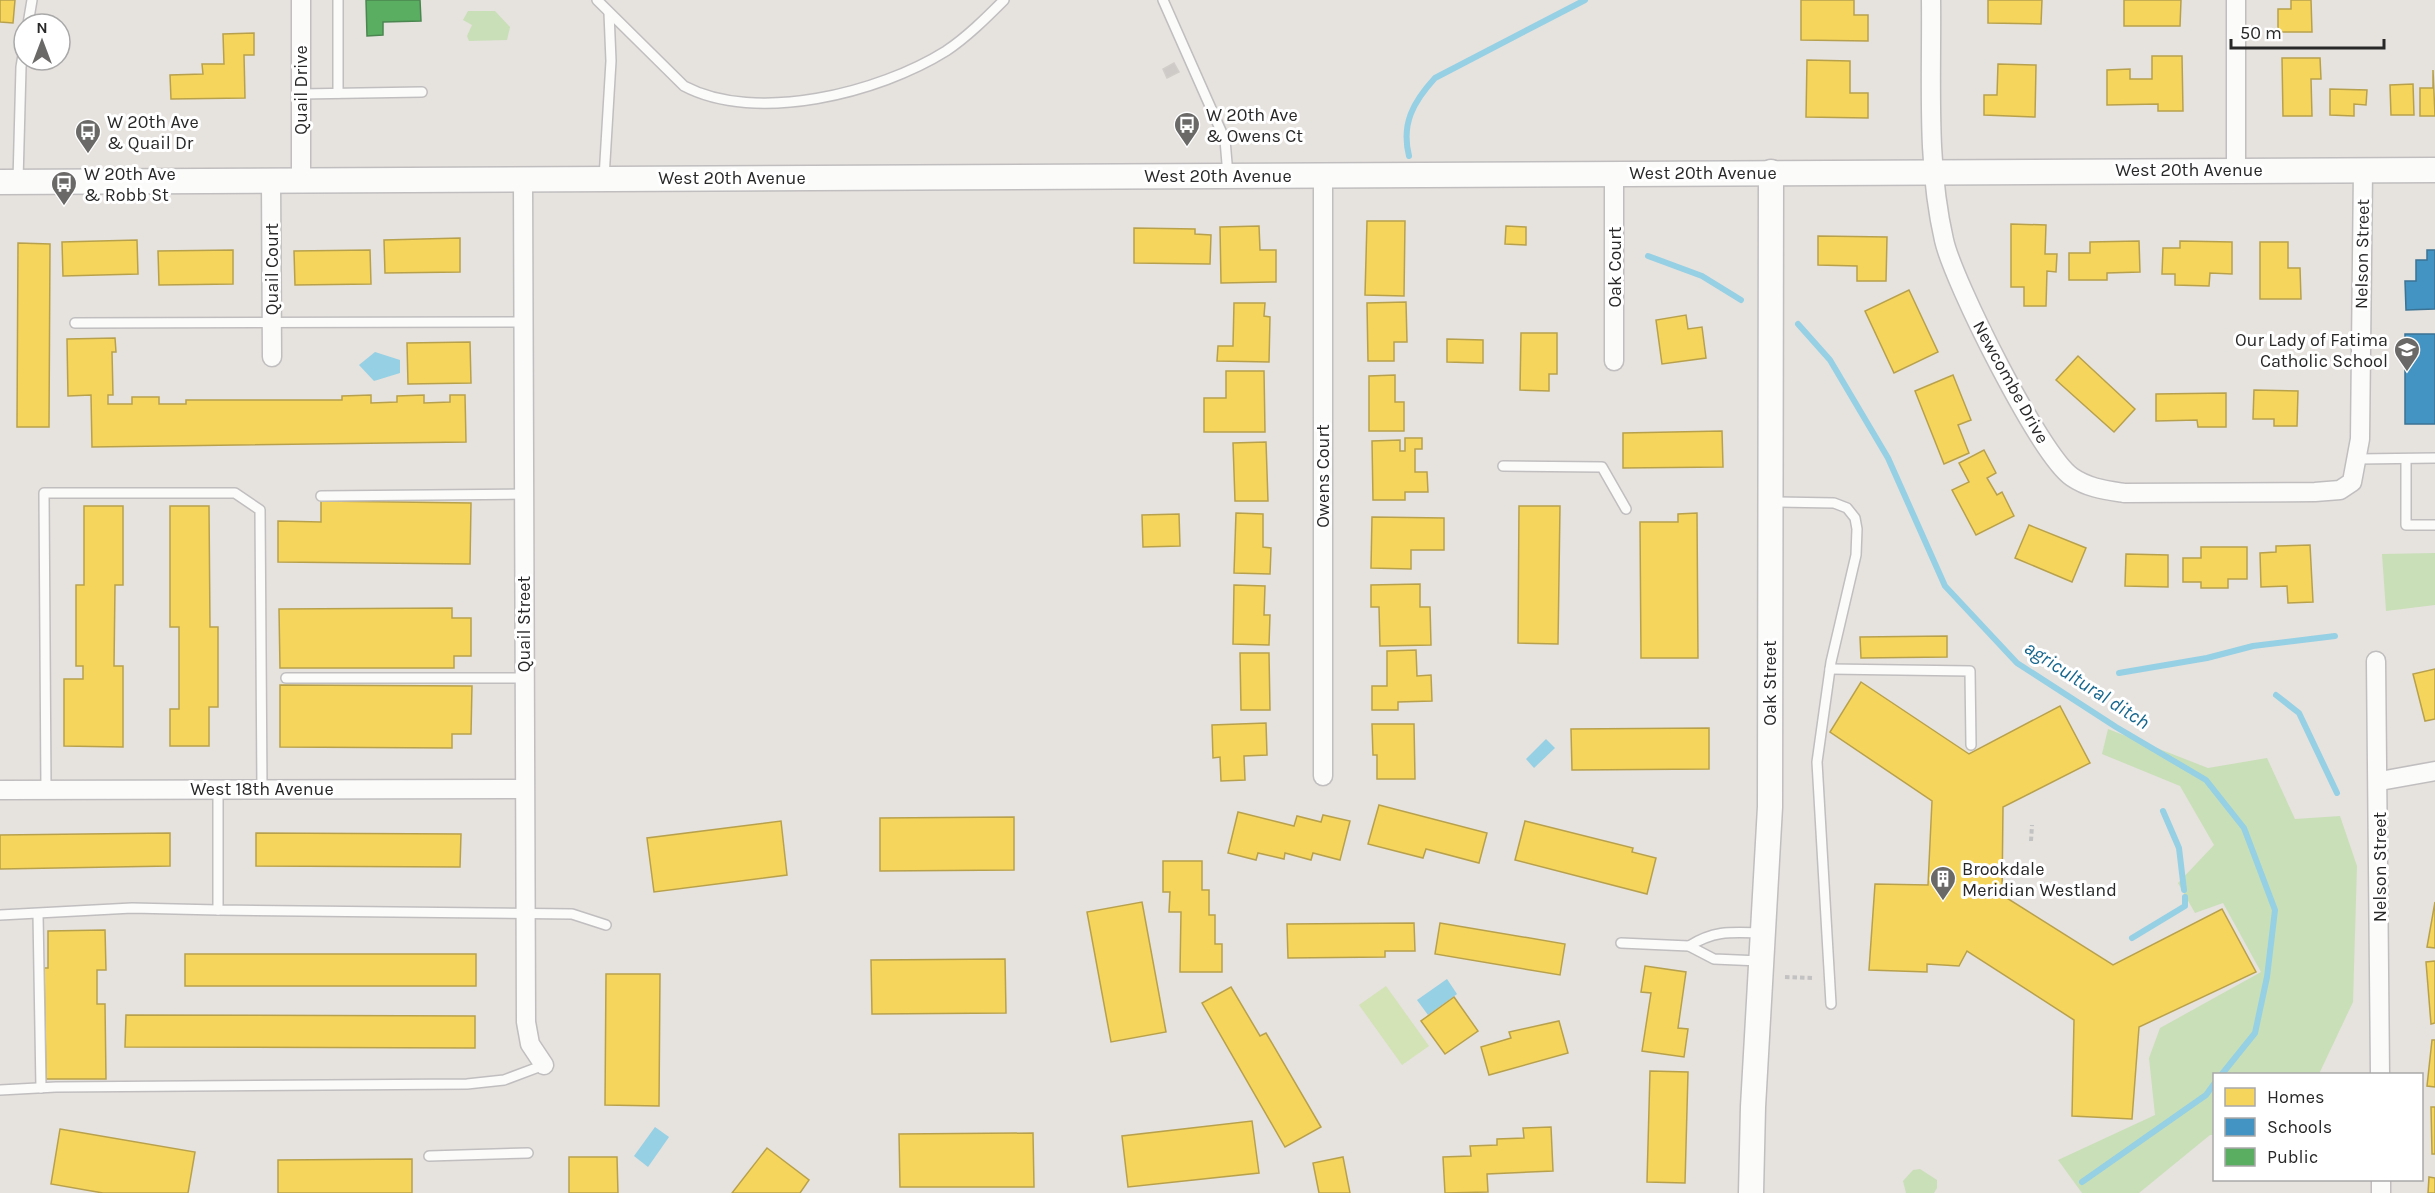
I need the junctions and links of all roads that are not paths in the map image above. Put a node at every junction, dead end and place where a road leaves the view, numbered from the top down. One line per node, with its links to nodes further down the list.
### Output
1 (300, 0): 12 (street, Quail Drive)
2 (338, 0): 11 (lane)
3 (597, 0): 8 (lane)
4 (1004, 0): 8 (lane)
5 (1163, 0): 20 (lane)
6 (1930, 0): 16 (street, Newcombe Drive)
7 (2236, 0): 13 (street)
8 (609, 13): 21 (lane)
9 (20, 72): 25 (lane)
10 (422, 92): 11 (lane)
11 (338, 93): 12 (lane)
12 (300, 94): 24 (street, Quail Drive)
13 (2236, 170): 14 (street, West 20th Avenue); 16 (street, West 20th Avenue)
14 (2363, 170): 15 (street, West 20th Avenue); 31 (street, Nelson Street)
15 (2435, 170)
16 (1933, 171): 17 (street, West 20th Avenue); 35 (street, Newcombe Drive)
17 (1771, 172): 18 (street, West 20th Avenue); 38 (street, Oak Street)
18 (1614, 173): 19 (street, West 20th Avenue); 30 (street, Oak Court)
19 (1323, 175): 20 (street, West 20th Avenue); 47 (street, Owens Court)
20 (1228, 176): 21 (street, West 20th Avenue)
21 (604, 178): 22 (street, West 20th Avenue)
22 (523, 179): 24 (street, West 20th Avenue); 26 (street, Quail Street)
23 (272, 180): 24 (street, West 20th Avenue); 25 (street, West 20th Avenue); 28 (street, Quail Court)
24 (300, 180)
25 (9, 182)
26 (523, 322): 28 (lane); 36 (street, Quail Street)
27 (75, 323): 28 (lane)
28 (272, 324): 29 (street, Quail Court)
29 (272, 357)
30 (1614, 361)
31 (2358, 459): 32 (lane); 35 (street, Nelson Street)
32 (2406, 459): 33 (lane); 40 (lane)
33 (2435, 459)
34 (1503, 466): 39 (lane)
35 (2352, 482)
36 (524, 494): 37 (lane); 44 (street, Quail Street)
37 (321, 495)
38 (1771, 502): 42 (lane); 59 (street, Oak Street)
39 (1626, 509)
40 (2435, 525)
41 (2376, 661): 48 (street, Nelson Street)
42 (1830, 669): 45 (lane); 63 (lane)
43 (286, 678): 44 (lane)
44 (524, 678): 51 (street, Quail Street)
45 (1971, 745)
46 (2435, 771): 48 (street)
47 (1323, 776)
48 (2380, 781): 65 (street, Nelson Street)
49 (218, 789): 50 (street, West 18th Avenue); 53 (street, West 18th Avenue); 54 (lane)
50 (262, 789): 51 (street, West 18th Avenue); 53 (lane)
51 (524, 789): 55 (street, Quail Street)
52 (0, 790): 53 (street, West 18th Avenue)
53 (46, 790)
54 (218, 910): 55 (lane); 56 (lane)
55 (526, 913): 58 (lane); 64 (street, Quail Street)
56 (38, 914): 57 (lane); 66 (lane)
57 (0, 915)
58 (606, 926)
59 (1763, 933): 61 (lane); 62 (street, Oak Street)
60 (1621, 943): 61 (lane)
61 (1689, 946): 62 (lane)
62 (1762, 961): 70 (street, Oak Street)
63 (1832, 1004)
64 (544, 1065): 66 (lane)
65 (2380, 1073)
66 (41, 1088): 67 (lane)
67 (0, 1090)
68 (528, 1153): 69 (lane)
69 (429, 1156)
70 (1751, 1193)

